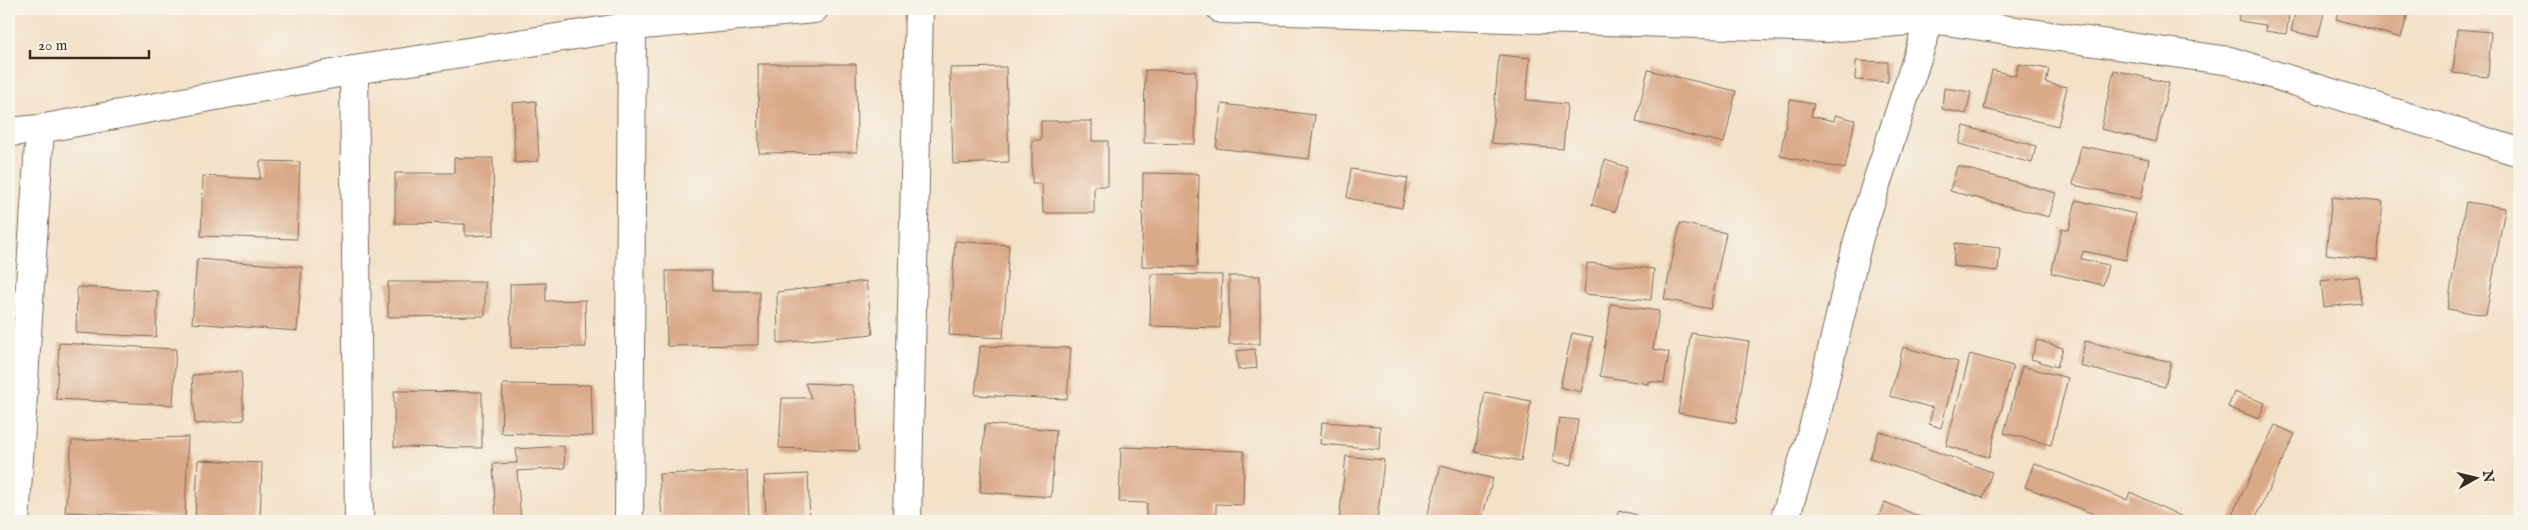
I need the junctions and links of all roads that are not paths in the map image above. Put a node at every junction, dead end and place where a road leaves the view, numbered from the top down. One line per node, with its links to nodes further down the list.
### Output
1 (814, 9): 5 (street)
2 (919, 9): 13 (street)
3 (1221, 9): 4 (street)
4 (1932, 14): 9 (street); 14 (street)
5 (632, 26): 6 (street); 12 (street)
6 (354, 70): 7 (street); 11 (street)
7 (40, 130): 8 (street); 10 (street)
8 (9, 132)
9 (2519, 152)
10 (15, 521)
11 (359, 521)
12 (629, 521)
13 (906, 521)
14 (1784, 521)

